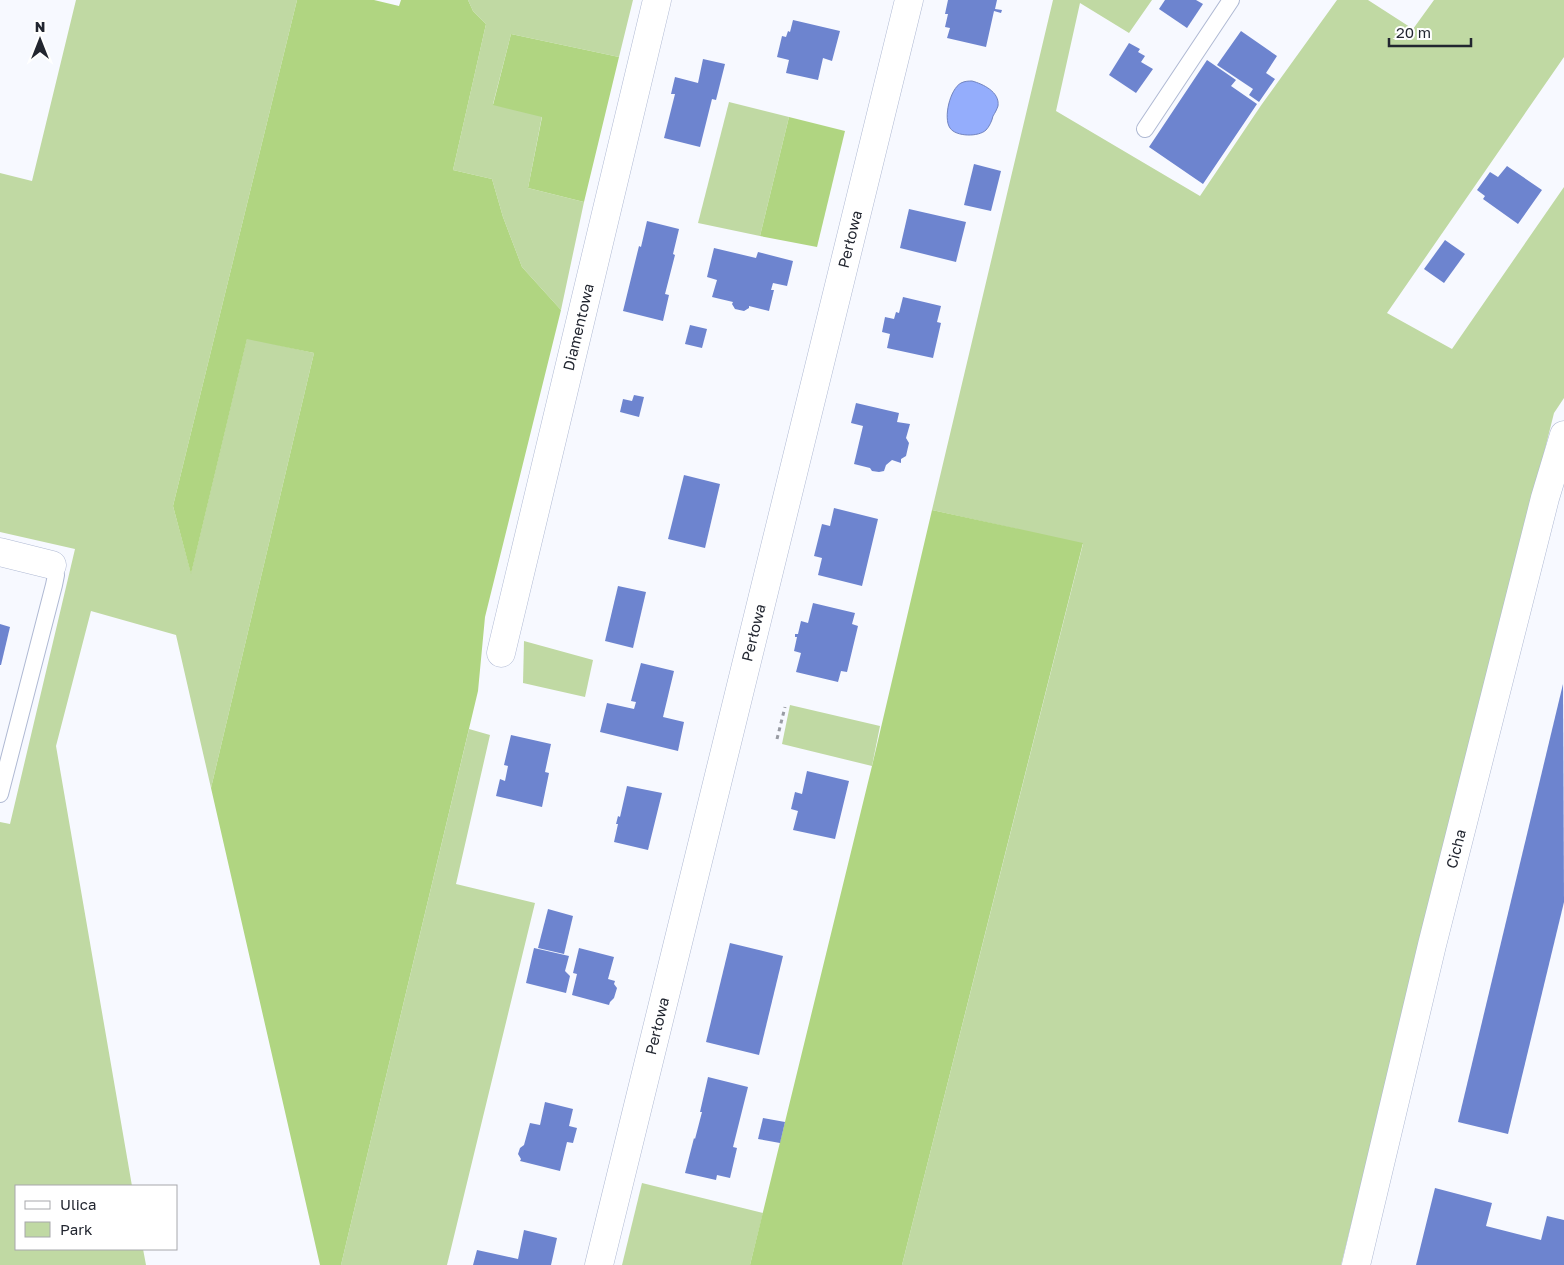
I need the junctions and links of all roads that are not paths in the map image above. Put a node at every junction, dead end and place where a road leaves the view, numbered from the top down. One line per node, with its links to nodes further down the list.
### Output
1 (657, 0): 8 (street, Diamentowa)
2 (909, 0): 10 (street, Perłowa)
3 (1232, 0): 4 (lane)
4 (1146, 129)
5 (1564, 434): 11 (street, Cicha)
6 (0, 552): 7 (street)
7 (52, 565): 9 (lane)
8 (501, 653)
9 (0, 794)
10 (599, 1265)
11 (1356, 1265)

